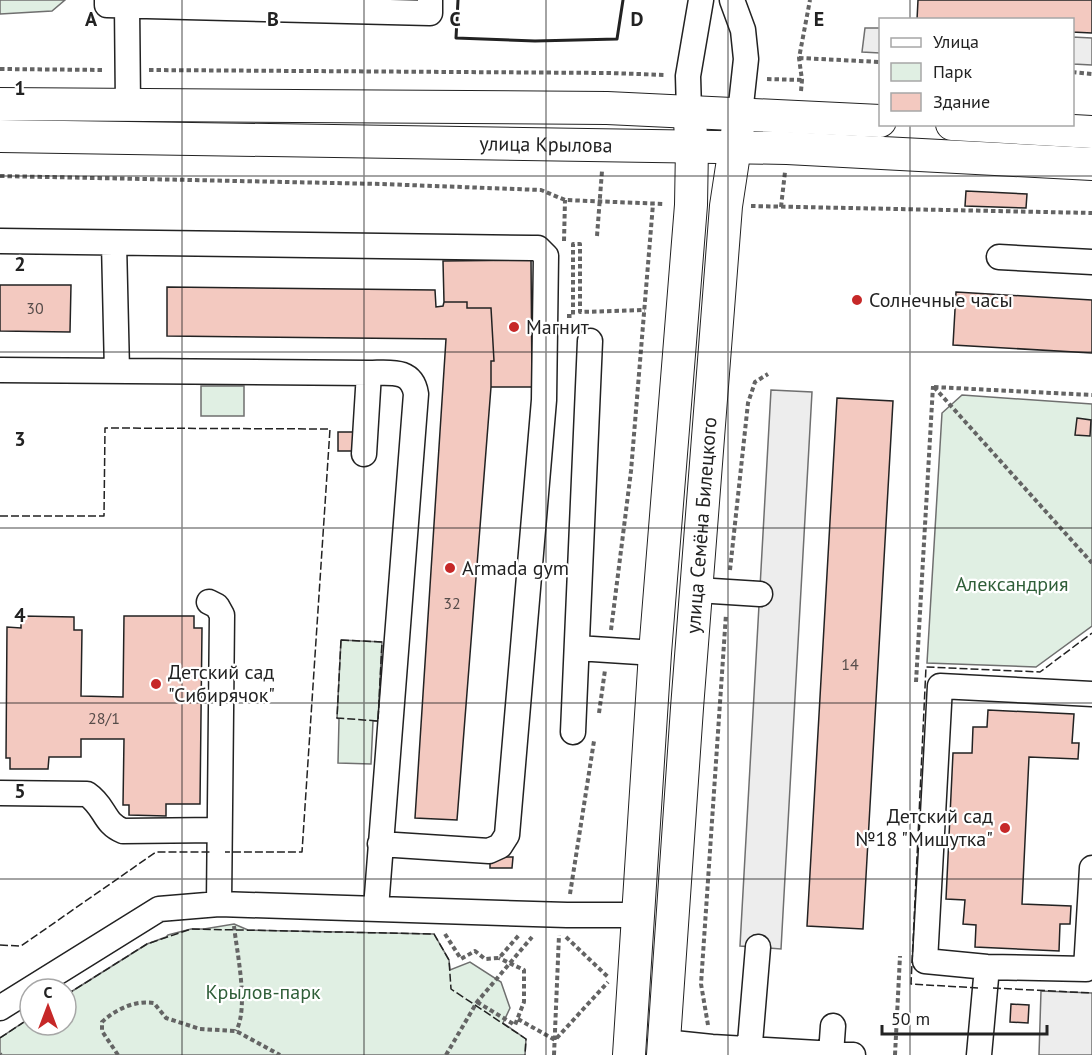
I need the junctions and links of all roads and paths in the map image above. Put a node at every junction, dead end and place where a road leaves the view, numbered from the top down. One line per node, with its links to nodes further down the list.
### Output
1 (430, 0): 4 (street)
2 (701, 0): 11 (street)
3 (732, 0): 12 (street, улица Семёна Билецкого)
4 (117, 2): 8 (street)
5 (799, 58): 6 (path)
6 (879, 62)
7 (0, 69): 8 (path)
8 (128, 70): 11 (path); 15 (street)
9 (1074, 72): 10 (path)
10 (1092, 74)
11 (688, 76): 16 (street)
12 (744, 78): 13 (path); 17 (street, улица Семёна Билецкого)
13 (802, 80)
14 (0, 104): 15 (main road, улица Крылова)
15 (128, 106): 16 (main road, улица Крылова)
16 (689, 111): 17 (main road, улица Крылова); 22 (main road, улица Семёна Билецкого)
17 (740, 114): 18 (main road, улица Крылова); 23 (main road, улица Семёна Билецкого)
18 (879, 121)
19 (987, 126): 20 (main road)
20 (1092, 132)
21 (0, 136): 22 (main road, улица Крылова)
22 (692, 147): 23 (main road, улица Крылова); 27 (main road, улица Семёна Билецкого)
23 (736, 147): 24 (main road, улица Крылова); 28 (main road, улица Семёна Билецкого)
24 (1092, 164)
25 (0, 176): 26 (path)
26 (565, 200): 27 (path); 32 (path)
27 (691, 206): 50 (main road, улица Семёна Билецкого)
28 (726, 206): 29 (path); 45 (main road, улица Семёна Билецкого)
29 (1092, 213)
30 (0, 241): 31 (street)
31 (114, 243): 39 (street); 55 (street)
32 (564, 245)
33 (999, 257): 34 (street)
34 (1092, 262)
35 (645, 310): 36 (path)
36 (573, 316)
37 (590, 341): 49 (street)
38 (0, 370): 39 (street)
39 (117, 371): 40 (street)
40 (369, 372): 43 (street); 55 (street)
41 (768, 374): 46 (path)
42 (1092, 396): 44 (path)
43 (364, 454)
44 (1092, 563)
45 (697, 590): 46 (street); 76 (main road, улица Семёна Билецкого)
46 (728, 592): 47 (street); 75 (path)
47 (760, 594)
48 (209, 602): 54 (street)
49 (577, 648): 50 (street); 52 (street)
50 (655, 653): 59 (main road, улица Семёна Билецкого)
51 (1092, 694): 69 (street)
52 (573, 732)
53 (0, 793): 54 (street)
54 (219, 830): 58 (street)
55 (380, 844): 57 (street)
56 (1092, 867): 69 (street)
57 (376, 908): 58 (street); 59 (street)
58 (221, 915): 60 (path); 71 (street)
59 (638, 915): 82 (main road, улица Семёна Билецкого)
60 (234, 926): 61 (path); 74 (path)
61 (245, 926)
62 (441, 928): 67 (path)
63 (525, 928): 67 (path)
64 (539, 928): 68 (path)
65 (559, 931): 72 (path)
66 (758, 947): 77 (street)
67 (499, 957): 68 (path)
68 (511, 963): 70 (path); 72 (path)
69 (987, 967): 83 (street)
70 (477, 1002): 72 (path); 81 (path)
71 (1, 1003)
72 (518, 1018)
73 (833, 1026): 78 (street)
74 (237, 1031): 79 (path); 80 (path)
75 (712, 1047): 76 (street); 77 (street)
76 (664, 1048)
77 (750, 1052): 78 (street)
78 (842, 1054)
79 (118, 1055)
80 (280, 1055)
81 (446, 1055)
82 (629, 1055)
83 (979, 1055)

